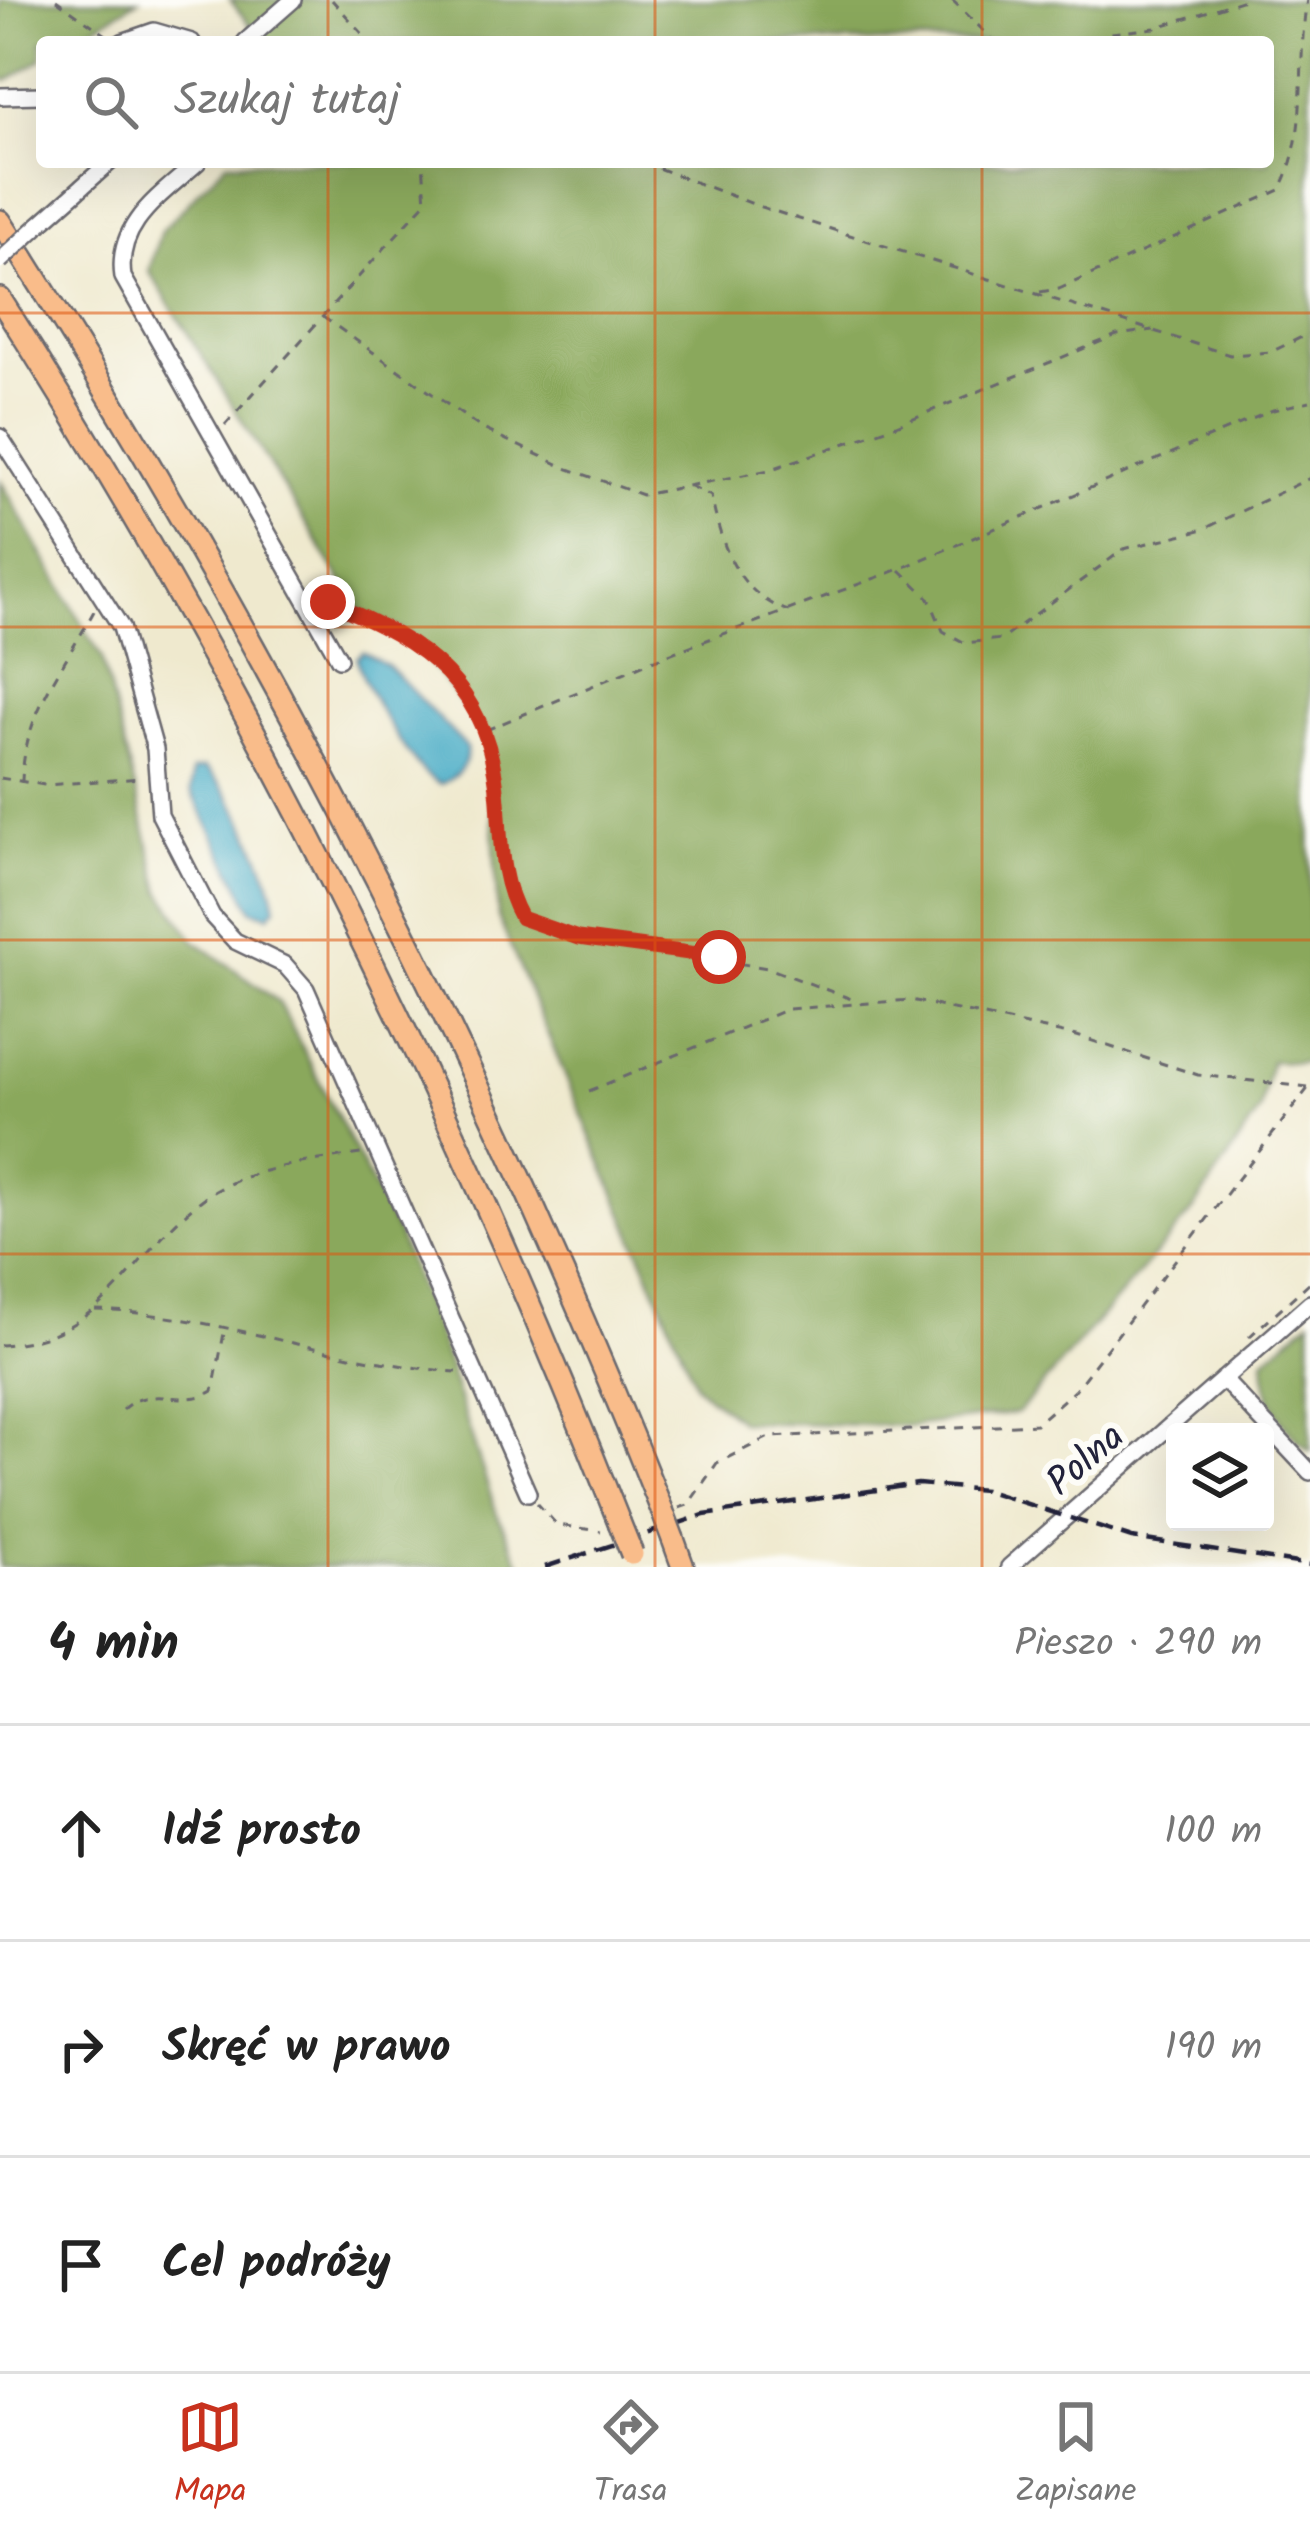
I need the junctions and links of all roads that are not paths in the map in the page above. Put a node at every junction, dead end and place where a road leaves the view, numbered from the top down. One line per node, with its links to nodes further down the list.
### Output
1 (293, 0): 4 (street)
2 (138, 36): 3 (street)
3 (171, 36)
4 (252, 36)
5 (0, 95): 6 (street)
6 (36, 95)
7 (103, 168): 10 (street, bridge)
8 (191, 168): 13 (street)
9 (0, 220): 19 (highway, bridge)
10 (0, 261)
11 (0, 299): 18 (highway, bridge)
12 (0, 437): 17 (street)
13 (339, 659)
14 (1310, 1303): 15 (street, Polna)
15 (1223, 1379): 16 (street); 20 (street, Polna)
16 (1310, 1472)
17 (528, 1493)
18 (634, 1560)
19 (683, 1567)
20 (1009, 1567)

